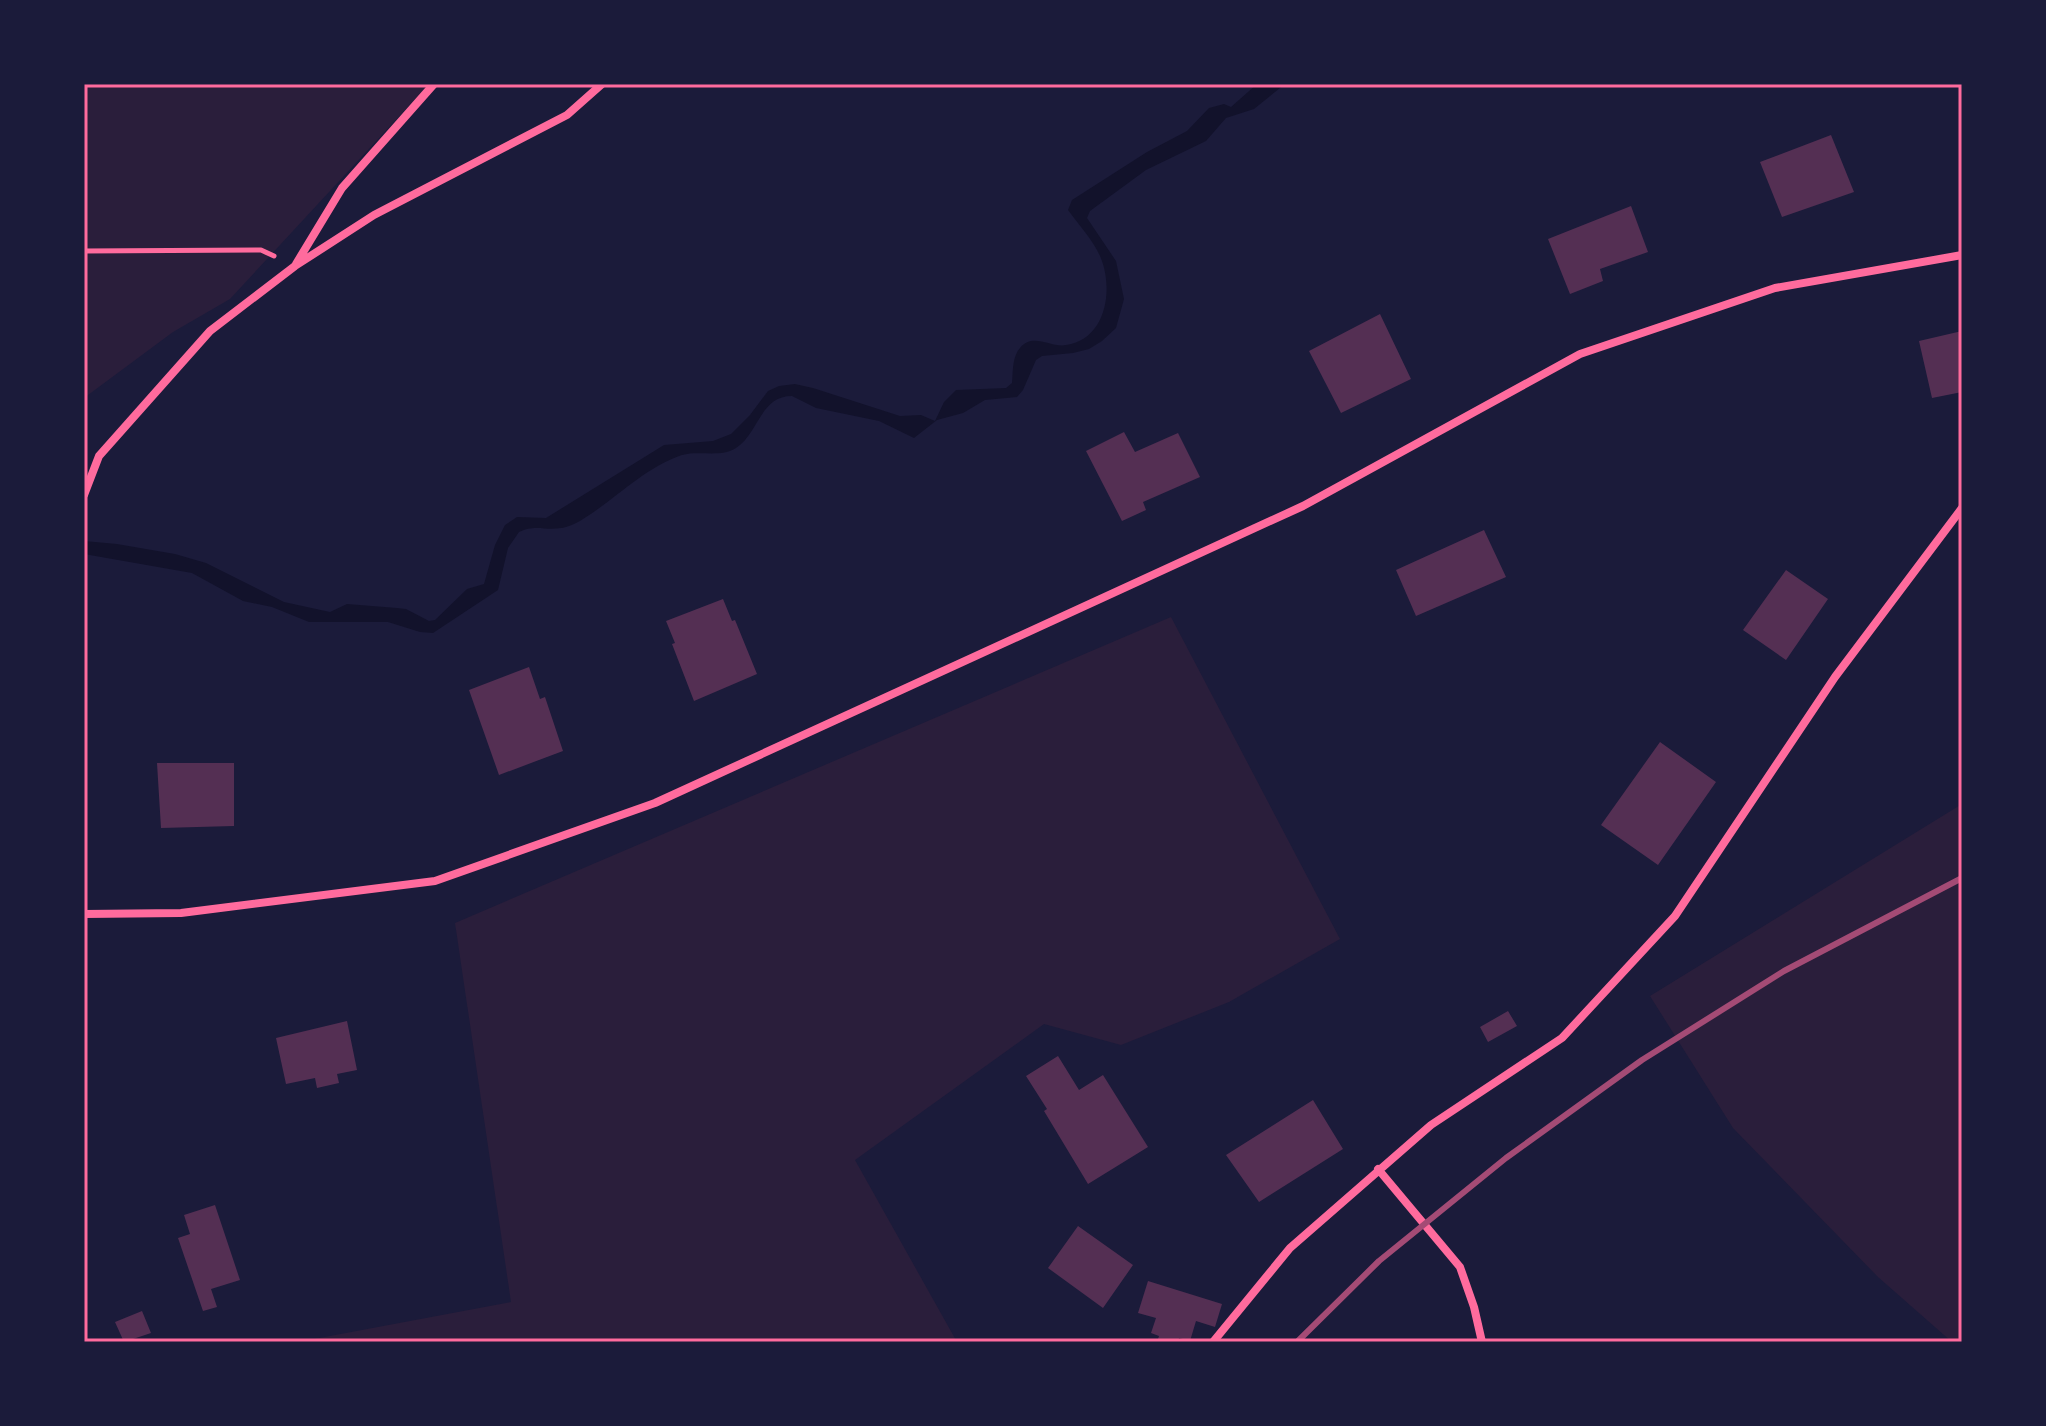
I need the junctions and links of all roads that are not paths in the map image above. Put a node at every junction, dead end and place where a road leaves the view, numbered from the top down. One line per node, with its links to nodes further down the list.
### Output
1 (434, 84): 4 (street)
2 (602, 84): 4 (street)
3 (1962, 255): 7 (street)
4 (295, 266): 5 (street)
5 (84, 495)
6 (1962, 508): 8 (street)
7 (84, 914)
8 (1378, 1169): 9 (street); 10 (street)
9 (1213, 1342)
10 (1482, 1342)

